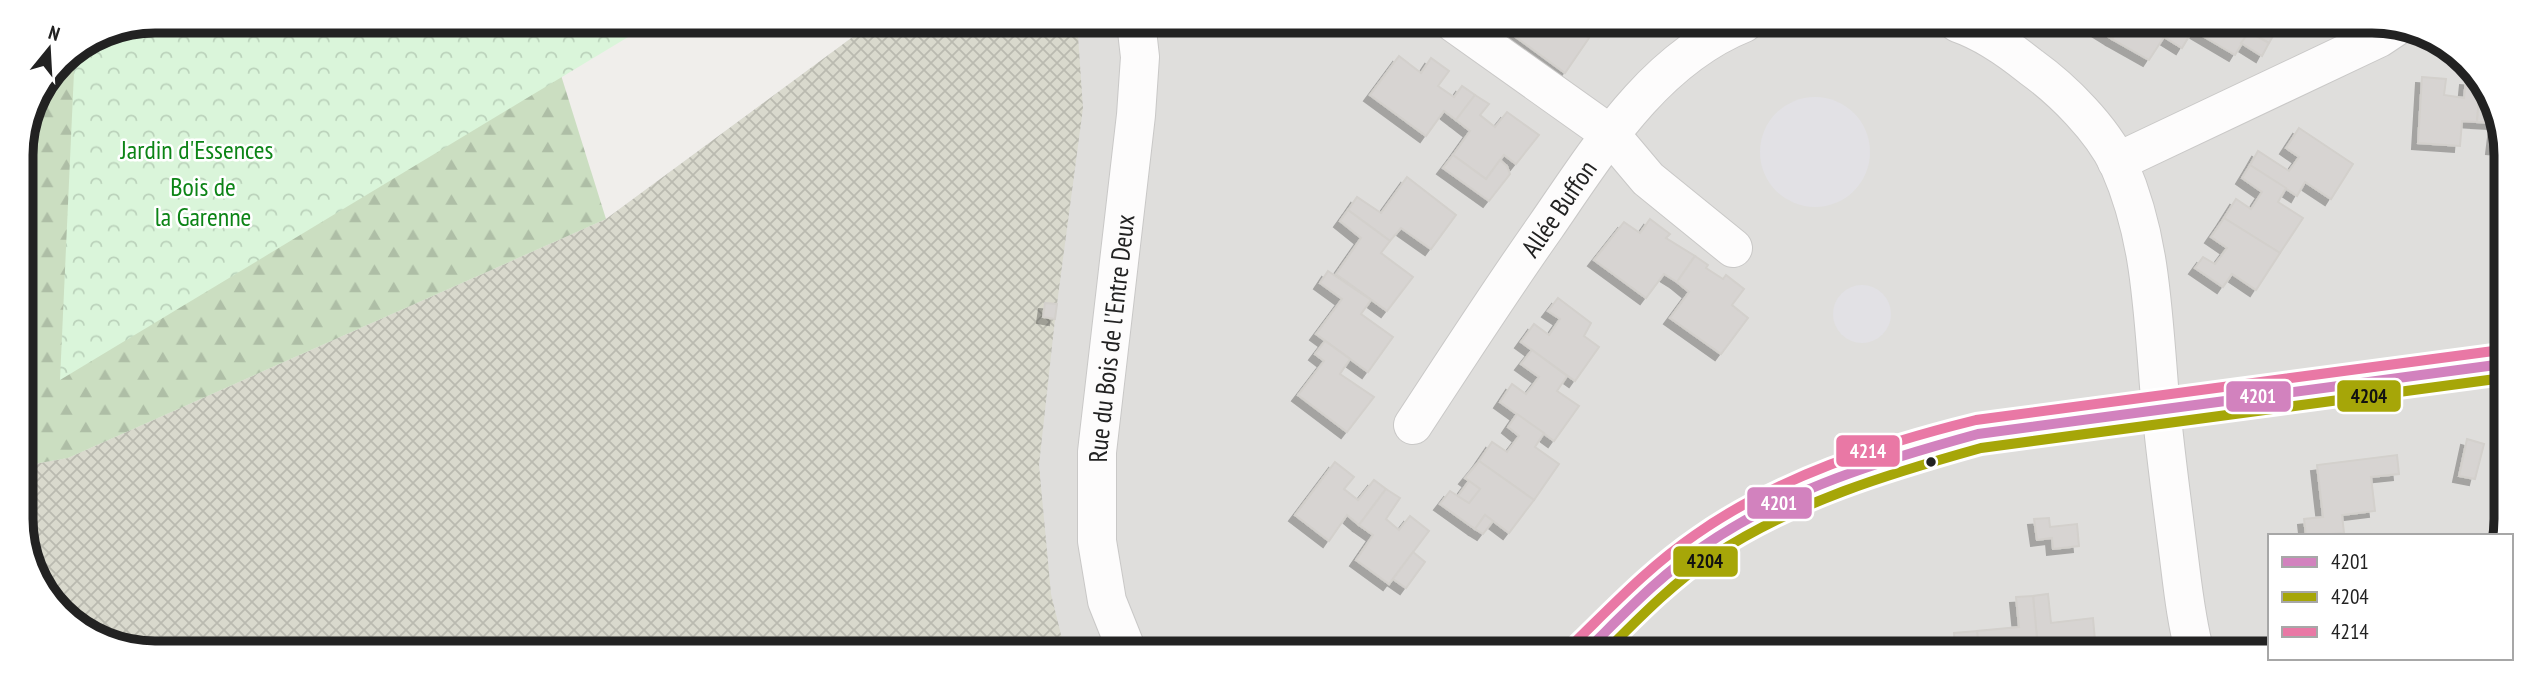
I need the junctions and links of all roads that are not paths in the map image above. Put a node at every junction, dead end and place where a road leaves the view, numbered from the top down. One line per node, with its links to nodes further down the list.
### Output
1 (1137, 33): 14 (street, Rue du Bois de l'Entre Deux)
2 (1468, 33): 6 (street)
3 (1718, 33): 6 (street)
4 (1981, 33): 7 (street)
5 (2384, 35): 7 (street)
6 (1610, 134): 8 (street, Allée Buffon); 11 (street, Allée Buffon)
7 (2117, 163): 10 (street)
8 (1733, 248)
9 (2494, 365): 10 (street)
10 (2161, 408): 12 (street); 13 (street)
11 (1413, 425)
12 (1597, 640)
13 (2190, 640)
14 (1123, 641)

